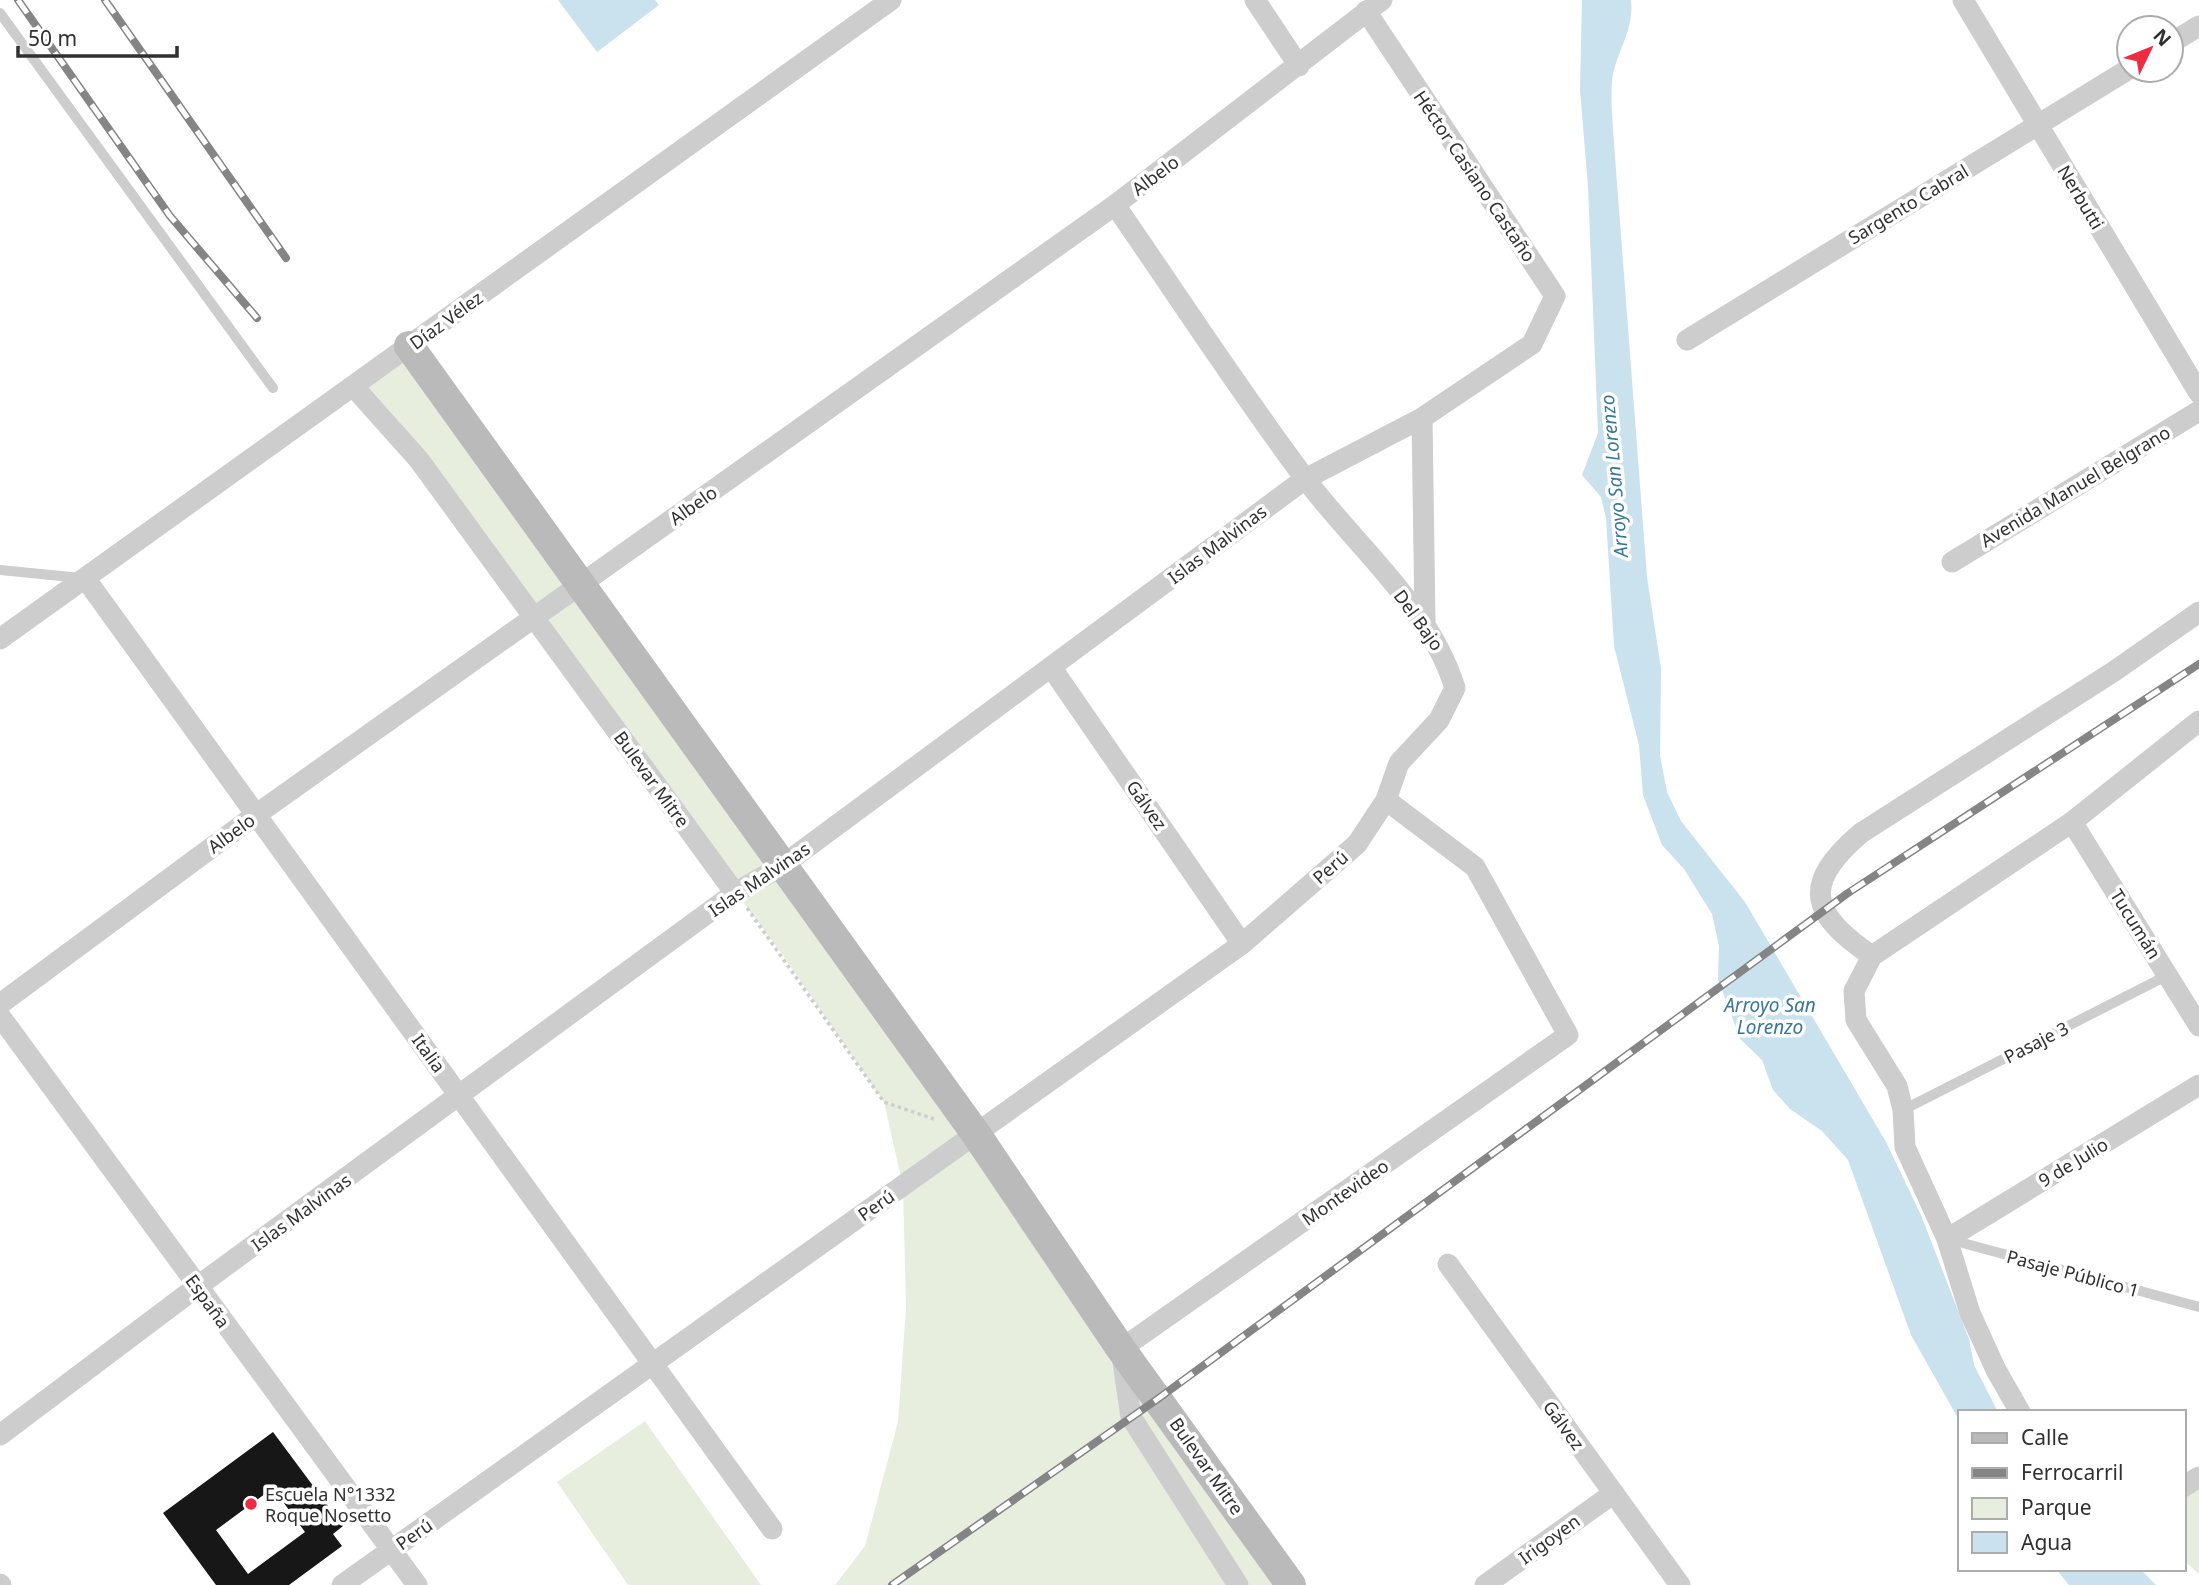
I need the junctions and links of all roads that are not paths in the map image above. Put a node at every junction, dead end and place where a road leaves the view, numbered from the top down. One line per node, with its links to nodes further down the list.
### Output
1 (891, 0): 12 (street, Díaz Vélez)
2 (1255, 0): 6 (street)
3 (1963, 0): 8 (street, Nerbutti)
4 (1374, 6): 6 (street, Albelo); 11 (street, Héctor Casiano Castaño)
5 (0, 13): 14 (lane)
6 (1299, 66): 9 (street, Albelo)
7 (2115, 78): 8 (street, Sargento Cabral)
8 (2038, 125): 10 (street, Sargento Cabral); 15 (street, Nerbutti)
9 (1115, 205): 18 (street, Del Bajo); 22 (street, Albelo)
10 (1687, 340)
11 (1532, 344): 17 (street, Islas Malvinas)
12 (409, 346): 13 (street, Díaz Vélez); 22 (street, Bulevar Mitre)
13 (353, 386): 21 (street, Díaz Vélez); 24 (street, Bulevar Mitre)
14 (274, 388)
15 (2199, 393)
16 (2199, 411): 19 (street, Avenida Manuel Belgrano)
17 (1422, 418): 18 (street, Islas Malvinas); 25 (street)
18 (1305, 478): 25 (street, Del Bajo); 27 (street, Islas Malvinas)
19 (1952, 562)
20 (0, 570): 21 (lane)
21 (85, 579): 26 (street, Díaz Vélez); 30 (street, Italia)
22 (581, 584): 24 (street, Albelo); 32 (street, Bulevar Mitre)
23 (2199, 612): 35 (street)
24 (532, 617): 30 (street, Albelo); 33 (street, Bulevar Mitre)
25 (1425, 621): 29 (street, Del Bajo)
26 (0, 639)
27 (1051, 667): 32 (street, Islas Malvinas); 34 (street, Gálvez)
28 (2199, 721): 31 (street)
29 (1386, 800): 34 (street, Perú); 48 (street, Montevideo)
30 (257, 814): 37 (street, Albelo); 41 (street, Italia)
31 (2072, 822): 35 (street); 36 (street, Tucumán)
32 (783, 865): 33 (street, Islas Malvinas); 43 (street, Bulevar Mitre)
33 (735, 893): 41 (street, Islas Malvinas)
34 (1242, 944): 43 (street, Perú)
35 (1872, 956): 42 (street)
36 (2168, 975): 39 (street, Tucumán); 42 (lane, Pasaje 3)
37 (0, 1004)
38 (0, 1016): 46 (street, España)
39 (2199, 1026)
40 (2199, 1085): 44 (street, 9 de Julio)
41 (460, 1096): 46 (street, Islas Malvinas); 49 (street, Italia)
42 (1903, 1110): 44 (street)
43 (976, 1134): 48 (street, Bulevar Mitre); 49 (street, Perú)
44 (1947, 1239): 47 (lane, Pasaje Público 1); 50 (street)
45 (1448, 1264): 52 (street, Gálvez)
46 (198, 1286): 51 (street, Islas Malvinas); 54 (street, España)
47 (2199, 1307)
48 (1121, 1349): 57 (street, Bulevar Mitre); 58 (street, Bulevar Mitre)
49 (654, 1363): 53 (street, Italia); 54 (street, Perú)
50 (2019, 1410)
51 (0, 1435)
52 (1614, 1493): 59 (street, Irigoyen); 60 (street, Gálvez)
53 (772, 1529)
54 (392, 1550): 55 (street, Perú); 56 (street, España)
55 (342, 1585)
56 (417, 1585)
57 (1238, 1585)
58 (1291, 1585)
59 (1485, 1585)
60 (1680, 1585)

